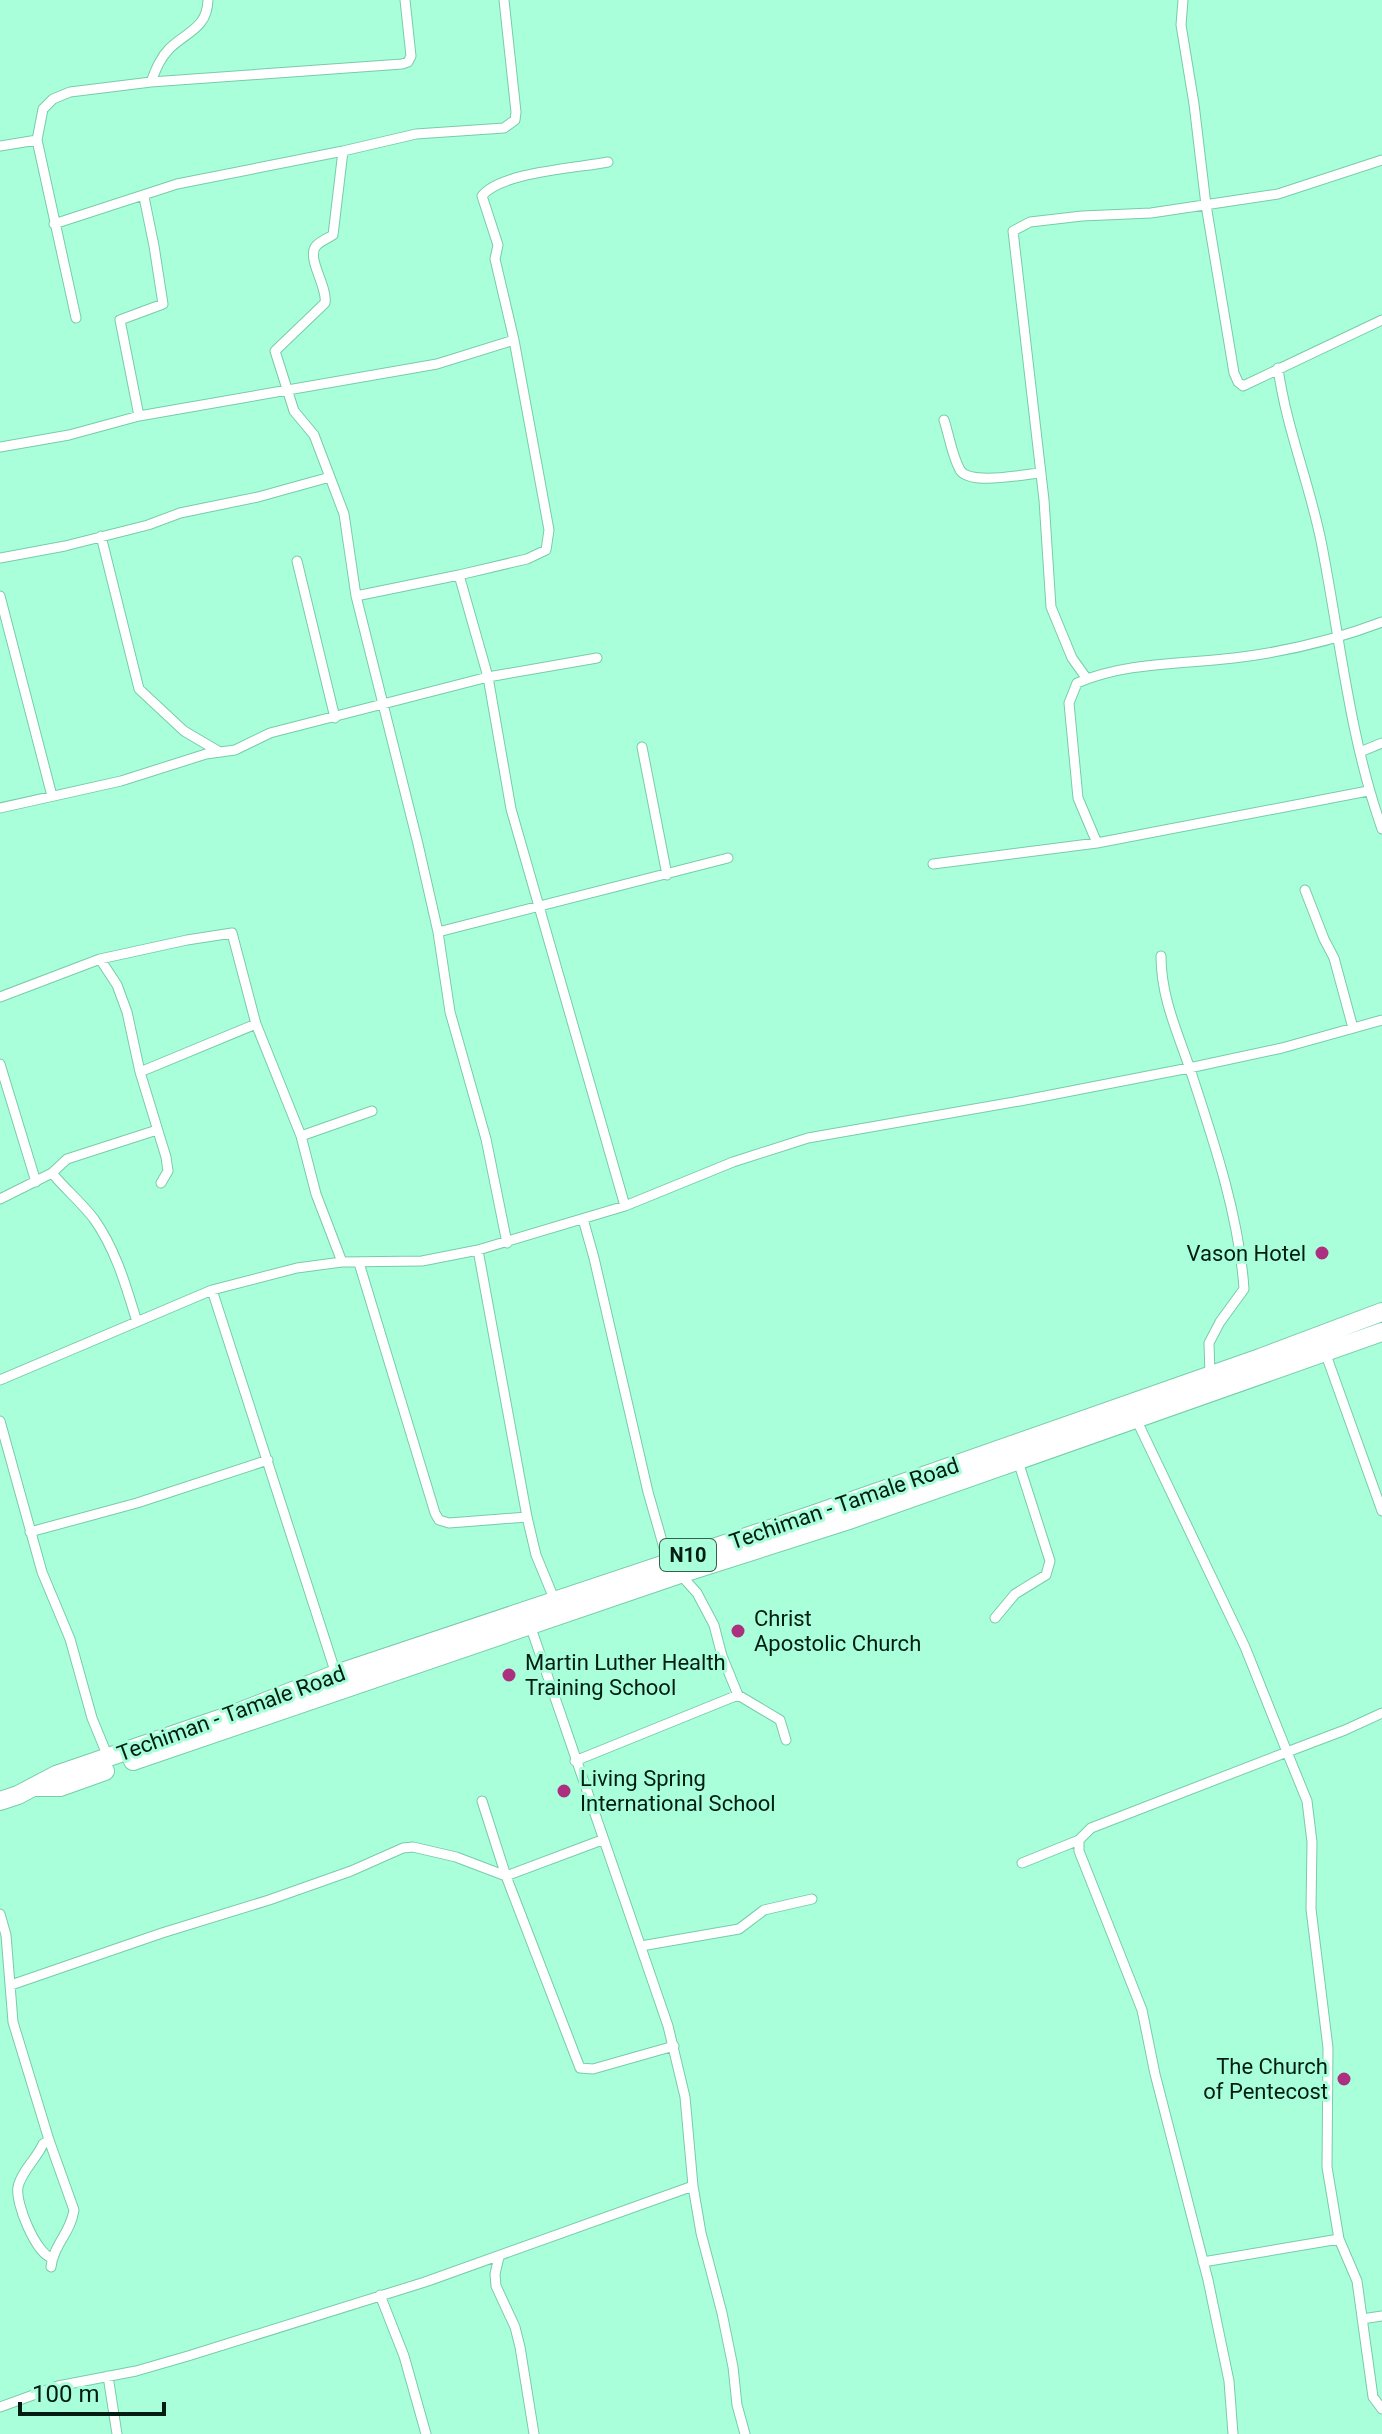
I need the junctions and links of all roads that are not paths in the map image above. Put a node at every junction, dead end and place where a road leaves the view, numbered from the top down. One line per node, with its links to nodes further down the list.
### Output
1 (208, 0): 5 (street)
2 (405, 0): 5 (street)
3 (504, 0): 8 (street)
4 (1183, 0): 12 (street)
5 (151, 82): 6 (street)
6 (37, 140): 7 (street); 13 (street)
7 (0, 146)
8 (343, 151): 11 (street); 18 (street)
9 (1382, 160): 12 (street)
10 (608, 162): 16 (street)
11 (144, 197): 13 (street); 19 (street)
12 (1206, 205): 17 (street); 22 (street)
13 (54, 224): 14 (street)
14 (76, 318)
15 (1382, 320): 17 (street)
16 (514, 340): 18 (street); 27 (street)
17 (1278, 368): 31 (street)
18 (286, 389): 19 (street); 23 (street)
19 (139, 416): 21 (street)
20 (944, 420): 22 (street)
21 (0, 447)
22 (1041, 473): 34 (street)
23 (330, 477): 24 (street); 29 (street)
24 (101, 536): 25 (street); 39 (street)
25 (0, 558)
26 (297, 561): 36 (street)
27 (459, 575): 29 (street); 33 (street)
28 (0, 596): 42 (street)
29 (356, 596): 35 (street)
30 (1382, 622): 31 (street)
31 (1337, 639): 34 (street); 40 (street)
32 (597, 658): 33 (street)
33 (488, 677): 35 (street); 50 (street)
34 (1087, 679): 45 (street)
35 (382, 705): 36 (street); 51 (street)
36 (335, 718): 39 (street)
37 (1382, 743): 40 (street)
38 (642, 747): 48 (street)
39 (218, 751): 42 (street)
40 (1360, 752): 41 (street)
41 (1368, 791): 44 (street); 45 (street)
42 (52, 796): 43 (street)
43 (0, 808)
44 (1382, 829)
45 (1097, 843): 47 (street)
46 (728, 858): 48 (street)
47 (933, 864)
48 (667, 875): 50 (street)
49 (1305, 890): 57 (street)
50 (539, 908): 51 (street); 68 (street)
51 (438, 932): 70 (street)
52 (1161, 956): 59 (street)
53 (100, 959): 54 (street); 56 (street); 60 (street)
54 (0, 997)
55 (1382, 1020): 57 (street)
56 (256, 1024): 60 (street); 63 (street)
57 (1353, 1028): 59 (street)
58 (0, 1064): 65 (street)
59 (1189, 1068): 68 (street); 79 (street)
60 (140, 1072): 62 (street)
61 (372, 1111): 63 (street)
62 (157, 1130): 64 (street); 66 (street)
63 (301, 1136): 72 (street)
64 (52, 1173): 65 (street); 76 (street)
65 (36, 1182): 67 (street)
66 (161, 1183)
67 (0, 1199)
68 (625, 1206): 69 (street)
69 (583, 1219): 70 (street); 88 (street)
70 (507, 1243): 71 (street)
71 (478, 1250): 73 (street); 86 (street)
72 (342, 1262): 73 (street); 74 (street)
73 (359, 1263): 86 (street)
74 (212, 1290): 76 (street); 83 (street)
75 (1382, 1312): 79 (highway, Techiman - Tamale Road / N10)
76 (137, 1322): 80 (street)
77 (1382, 1332): 78 (highway, Techiman - Tamale Road / N10)
78 (1325, 1352): 81 (highway, Techiman - Tamale Road / N10); 85 (street)
79 (1210, 1375): 88 (highway, Techiman - Tamale Road / N10)
80 (0, 1380)
81 (1136, 1419): 84 (highway, Techiman - Tamale Road / N10); 96 (street)
82 (0, 1421): 87 (street)
83 (268, 1460): 87 (street); 92 (street)
84 (1018, 1461): 88 (highway, Techiman - Tamale Road / N10); 90 (street)
85 (1382, 1511)
86 (527, 1517): 89 (street)
87 (30, 1532): 97 (street)
88 (674, 1568): 89 (highway, Techiman - Tamale Road / N10); 91 (highway, Techiman - Tamale Road / N10); 93 (street)
89 (555, 1601): 92 (highway, Techiman - Tamale Road / N10)
90 (995, 1618)
91 (530, 1625): 98 (street); 99 (highway, Techiman - Tamale Road / N10)
92 (336, 1674): 97 (highway, Techiman - Tamale Road / N10)
93 (738, 1695): 95 (street); 98 (street)
94 (1382, 1713): 96 (street)
95 (786, 1740)
96 (1287, 1752): 103 (street); 113 (street)
97 (108, 1757): 99 (highway, Techiman - Tamale Road / N10)
98 (575, 1761): 102 (street)
99 (34, 1787): 100 (highway, Techiman - Tamale Road / N10)
100 (0, 1801)
101 (482, 1801): 105 (street)
102 (602, 1840): 105 (street); 108 (street)
103 (1079, 1840): 104 (street); 115 (street)
104 (1022, 1863)
105 (506, 1876): 109 (street); 110 (street)
106 (812, 1899): 108 (street)
107 (0, 1914): 109 (street)
108 (641, 1946): 110 (street)
109 (11, 1985): 111 (street)
110 (674, 2046): 112 (street)
111 (49, 2140): 111 (street)
112 (693, 2186): 114 (street); 125 (street)
113 (1339, 2239): 115 (street); 118 (street)
114 (499, 2257): 116 (street); 124 (street)
115 (1203, 2262): 126 (street)
116 (380, 2295): 119 (street); 123 (street)
117 (1382, 2316): 118 (street)
118 (1362, 2319): 121 (street)
119 (108, 2376): 120 (street); 122 (street)
120 (0, 2407)
121 (1382, 2409)
122 (117, 2434)
123 (426, 2434)
124 (534, 2434)
125 (745, 2434)
126 (1233, 2434)

